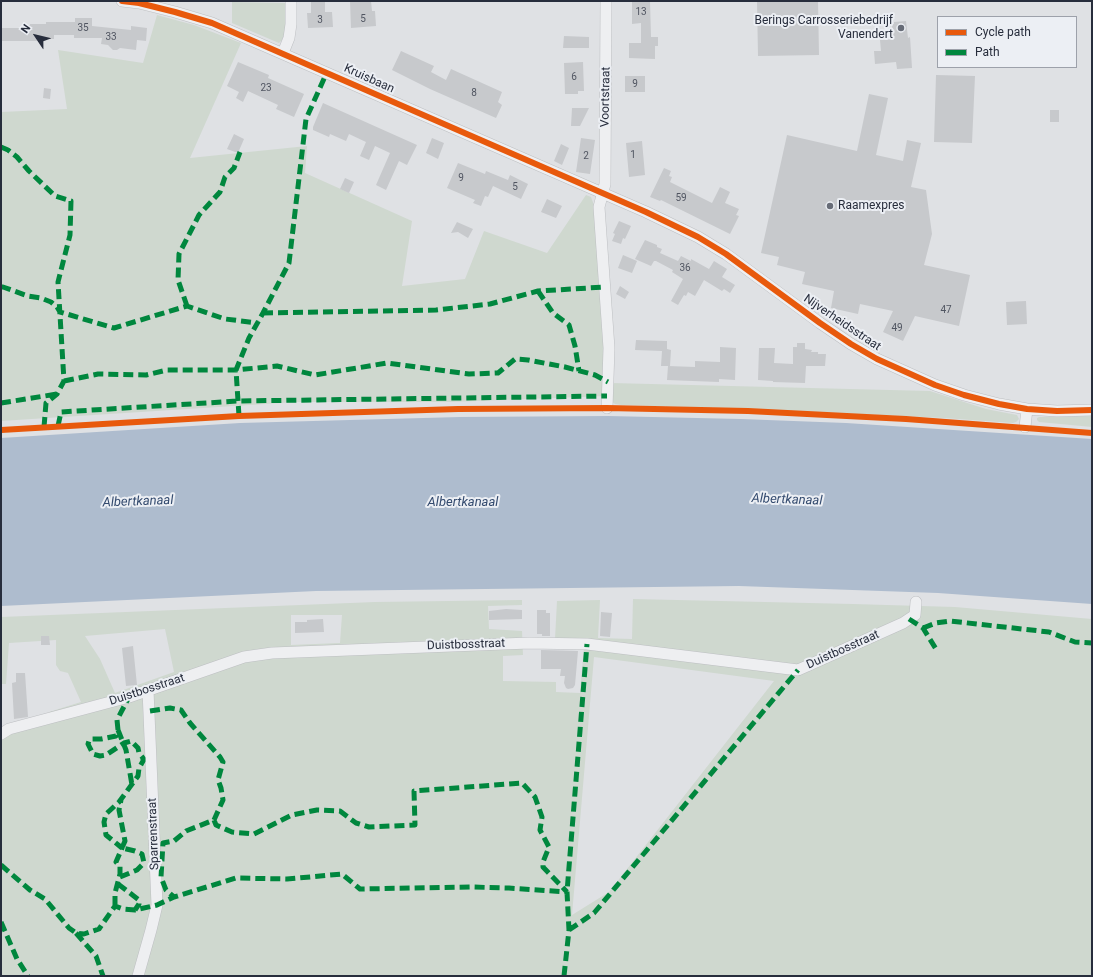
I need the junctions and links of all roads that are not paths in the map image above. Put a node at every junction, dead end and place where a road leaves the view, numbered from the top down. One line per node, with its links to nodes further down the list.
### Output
1 (122, 1): 4 (street, Kruisbaan)
2 (291, 1): 4 (street)
3 (606, 1): 5 (street, Voortstraat)
4 (283, 53): 5 (street, Kruisbaan)
5 (602, 193): 6 (street); 7 (street, Nijverheidsstraat)
6 (607, 408)
7 (1027, 409): 8 (street, Nijverheidsstraat); 9 (street)
8 (1092, 410)
9 (1025, 427)
10 (916, 602): 11 (street, Duistbosstraat)
11 (148, 690): 12 (street, Duistbosstraat); 13 (street, Sparrenstraat)
12 (1, 734)
13 (138, 976)

